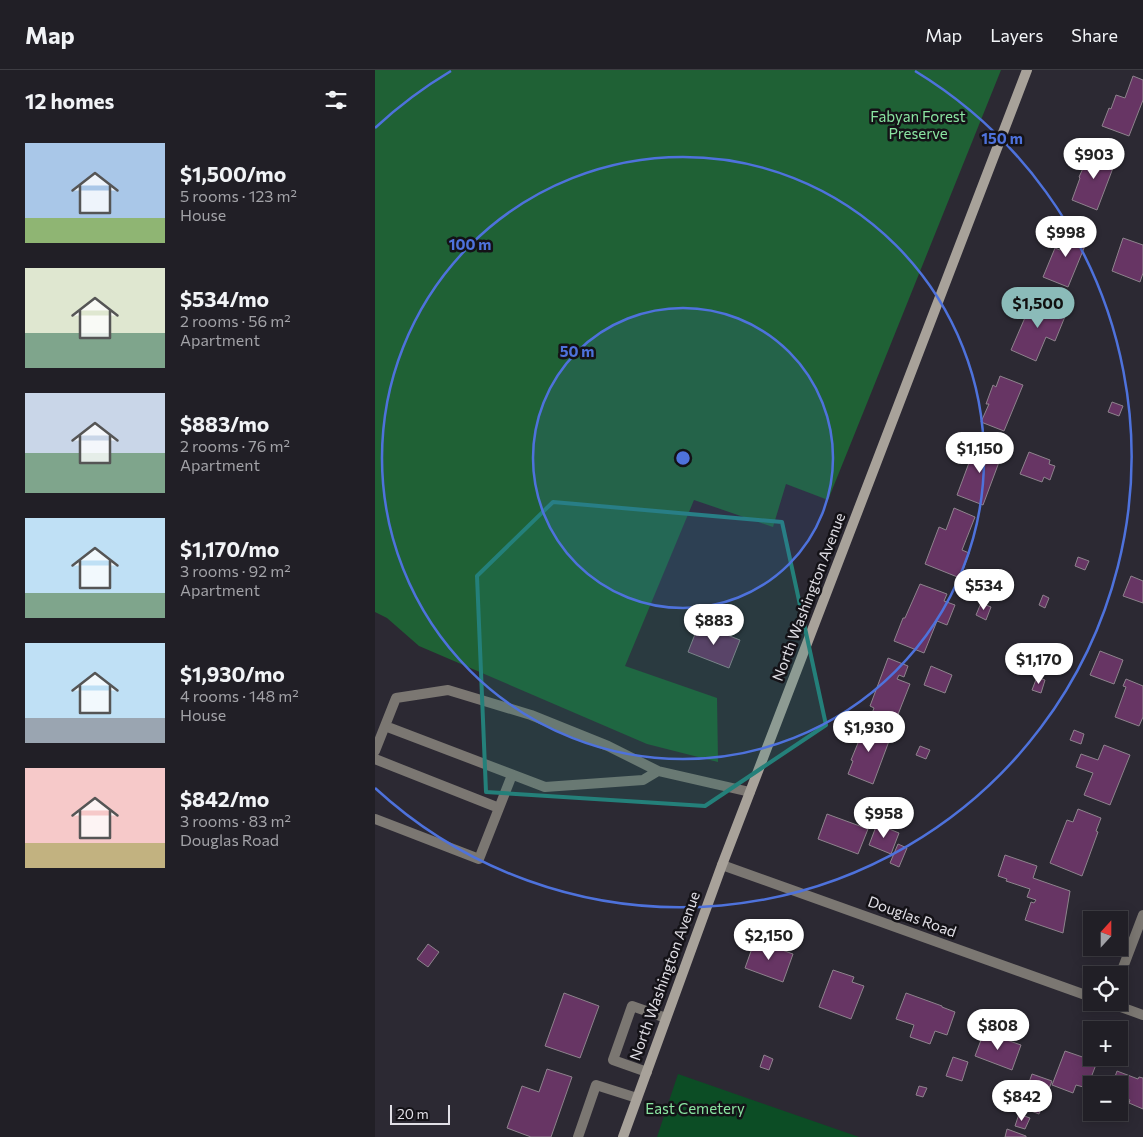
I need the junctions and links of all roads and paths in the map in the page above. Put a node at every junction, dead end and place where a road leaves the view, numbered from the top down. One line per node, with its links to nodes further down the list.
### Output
1 (1027, 70): 7 (main road, North Washington Avenue)
2 (385, 726): 3 (street); 5 (street); 6 (street)
3 (375, 751)
4 (375, 759): 8 (street)
5 (658, 771): 6 (street); 7 (street)
6 (512, 775): 8 (street)
7 (750, 792): 10 (main road, North Washington Avenue)
8 (499, 808): 9 (street)
9 (375, 819)
10 (722, 865): 13 (street, Douglas Road); 16 (main road, North Washington Avenue)
11 (1143, 915): 12 (street)
12 (1124, 966)
13 (1083, 994)
14 (1128, 1010): 15 (street)
15 (1143, 1015)
16 (666, 1018): 17 (main road, North Washington Avenue); 17 (street)
17 (647, 1072): 18 (main road, North Washington Avenue)
18 (637, 1098): 19 (street); 20 (main road, North Washington Avenue)
19 (578, 1137)
20 (623, 1137)

